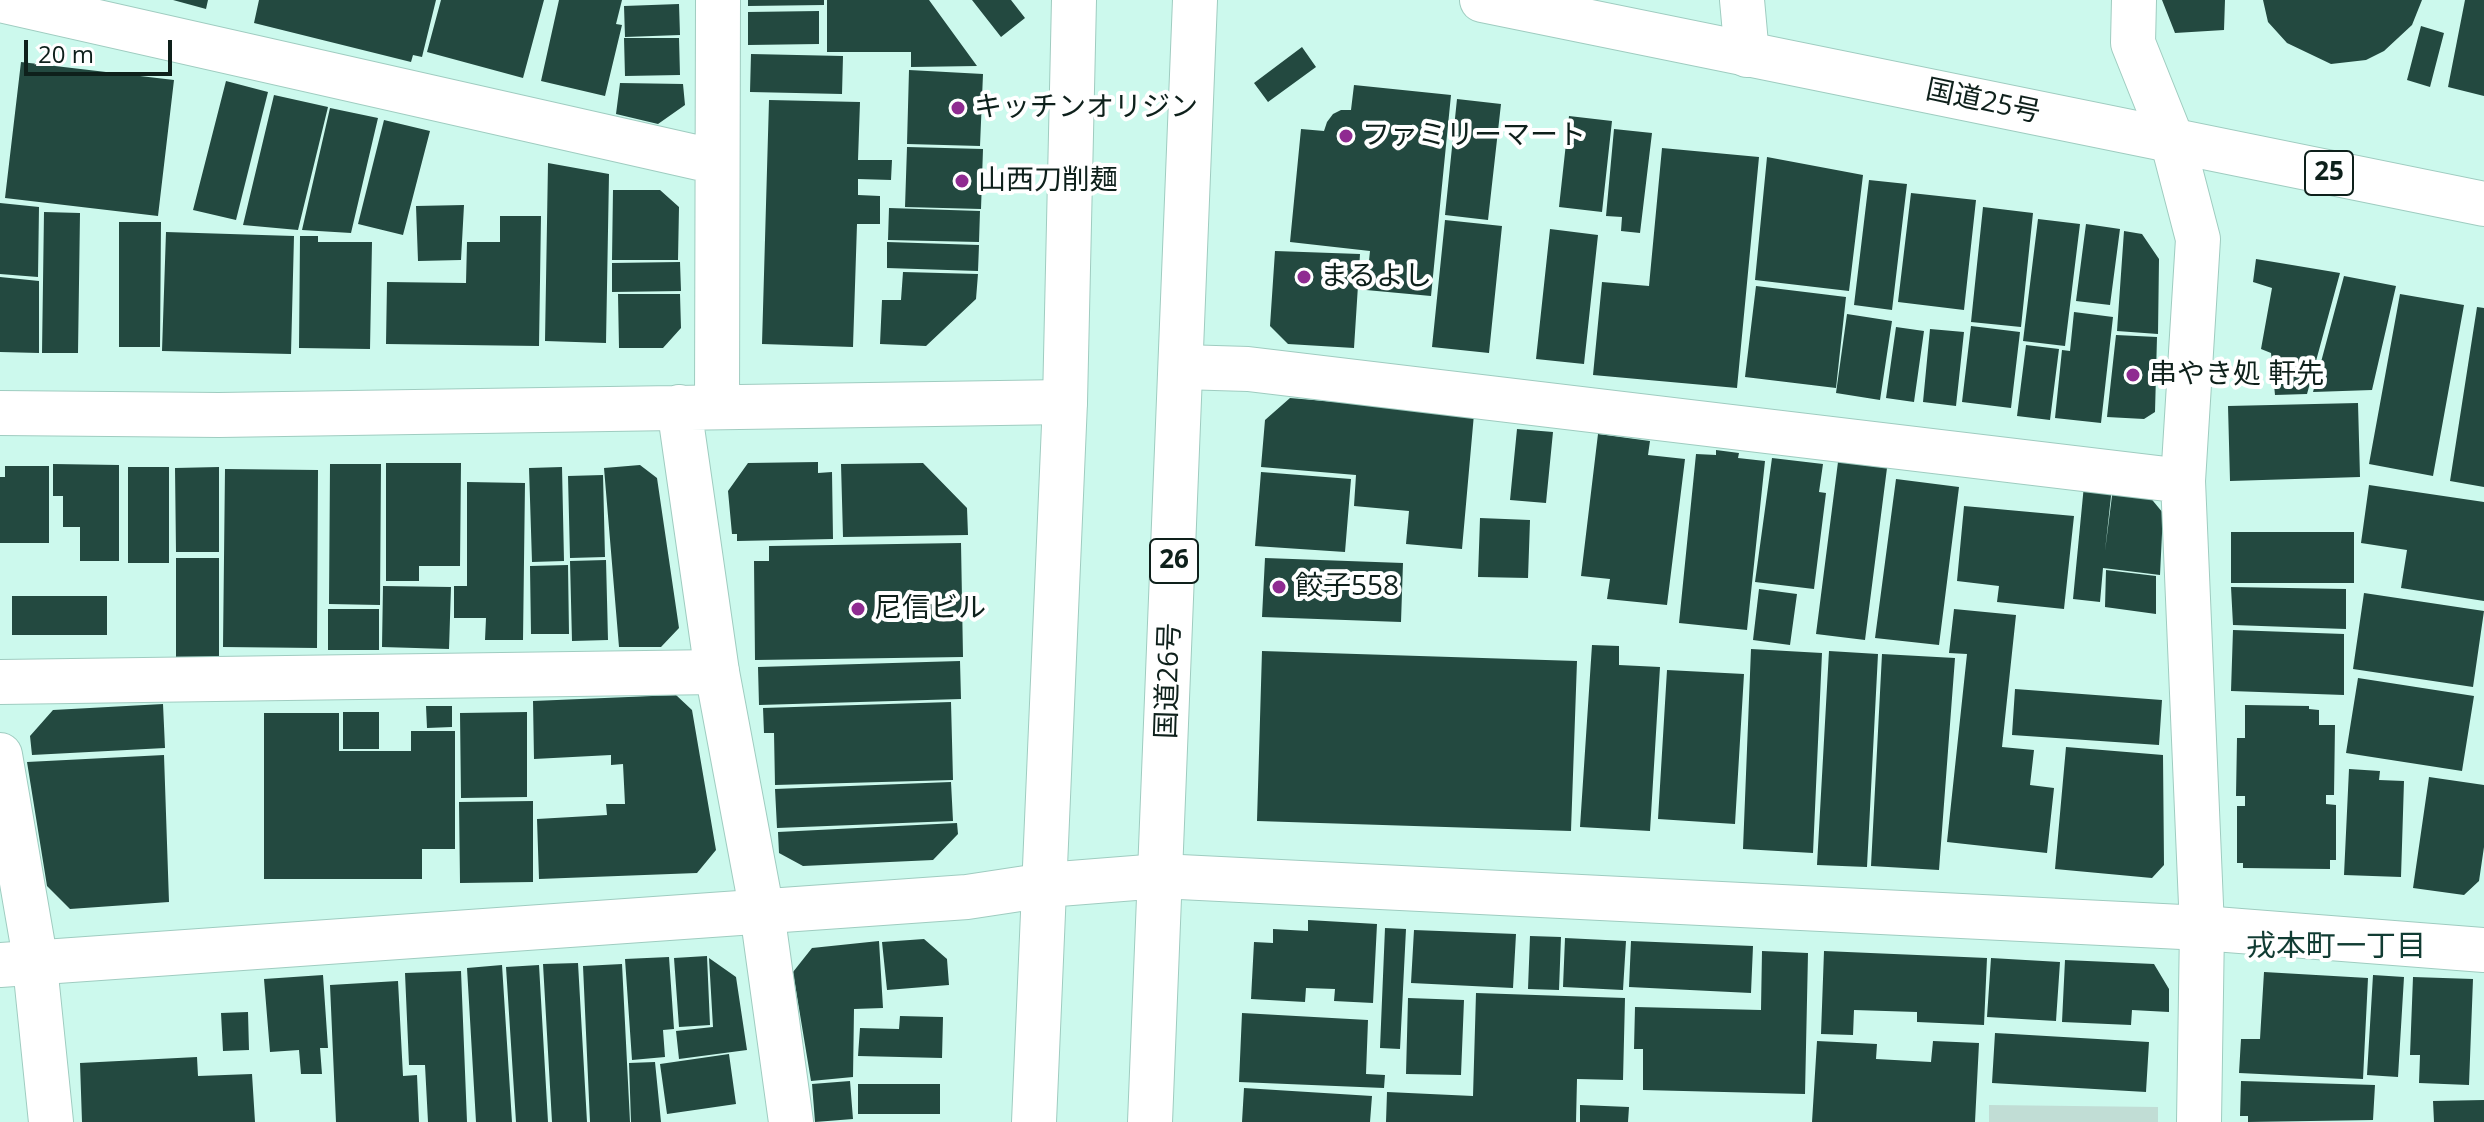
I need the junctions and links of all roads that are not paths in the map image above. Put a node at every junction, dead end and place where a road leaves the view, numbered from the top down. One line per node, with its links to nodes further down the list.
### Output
1 (0, 0): 10 (main road)
2 (718, 0): 10 (main road)
3 (1074, 0): 13 (main road)
4 (1195, 0): 12 (main road, 国道26号 / 26)
5 (1482, 0): 8 (main road, 国道25号 / 25)
6 (1742, 0): 8 (main road)
7 (2134, 0): 9 (main road)
8 (1747, 55): 9 (main road, 国道25号 / 25)
9 (2173, 143): 11 (main road, 国道25号 / 25); 16 (main road)
10 (717, 162): 14 (main road)
11 (2484, 204)
12 (1182, 367): 16 (main road); 20 (main road, 国道26号 / 26)
13 (1065, 402): 14 (main road); 21 (main road)
14 (698, 407): 15 (main road); 17 (main road)
15 (0, 413)
16 (2183, 481): 23 (main road)
17 (717, 672): 18 (main road); 22 (main road)
18 (0, 682)
19 (0, 755): 25 (main road)
20 (1160, 876): 21 (main road); 23 (main road); 29 (main road, 国道26号 / 26)
21 (1046, 885): 22 (main road); 28 (main road)
22 (762, 912): 25 (main road); 27 (main road)
23 (2202, 928): 24 (main road); 30 (main road)
24 (2484, 950)
25 (17, 964): 26 (main road)
26 (51, 1122)
27 (791, 1122)
28 (1034, 1122)
29 (1150, 1122)
30 (2199, 1122)

